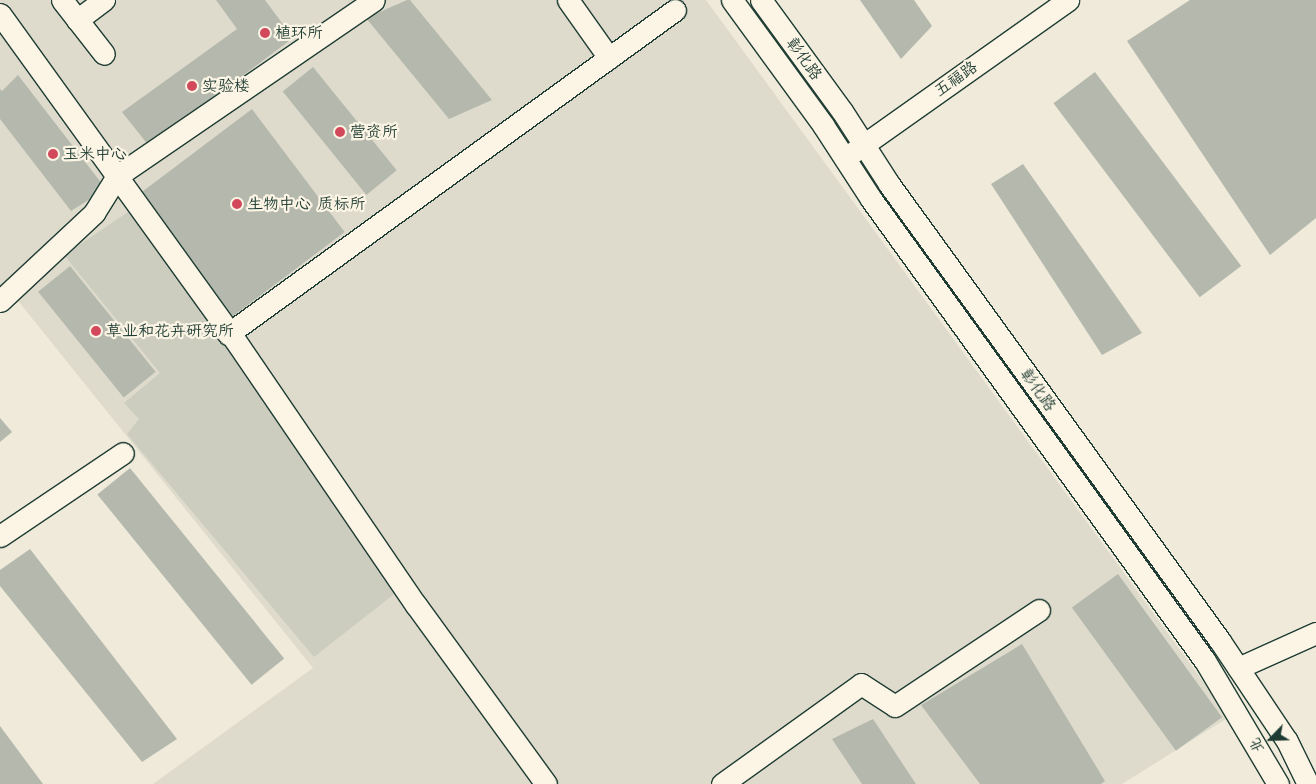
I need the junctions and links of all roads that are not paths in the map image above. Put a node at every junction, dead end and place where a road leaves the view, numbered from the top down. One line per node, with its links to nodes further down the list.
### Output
1 (62, 0): 10 (street)
2 (104, 0): 10 (street)
3 (374, 0): 15 (street)
4 (568, 0): 12 (street)
5 (732, 0): 14 (street, 彰化路)
6 (761, 0): 13 (street, 彰化路)
7 (1068, 0): 13 (street, 五福路)
8 (675, 10): 12 (street)
9 (0, 14): 15 (street)
10 (77, 20): 11 (street)
11 (104, 54)
12 (609, 58): 17 (street)
13 (863, 144): 14 (street, 五福路); 22 (street, 彰化路)
14 (844, 158): 25 (street, 彰化路)
15 (117, 176): 16 (street); 17 (street)
16 (0, 300)
17 (228, 334): 23 (street)
18 (123, 453): 19 (street)
19 (0, 536)
20 (1039, 610): 24 (street)
21 (1316, 632): 22 (street)
22 (1238, 668): 26 (street, 彰化路)
23 (546, 784)
24 (722, 784)
25 (1278, 784)
26 (1308, 784)

